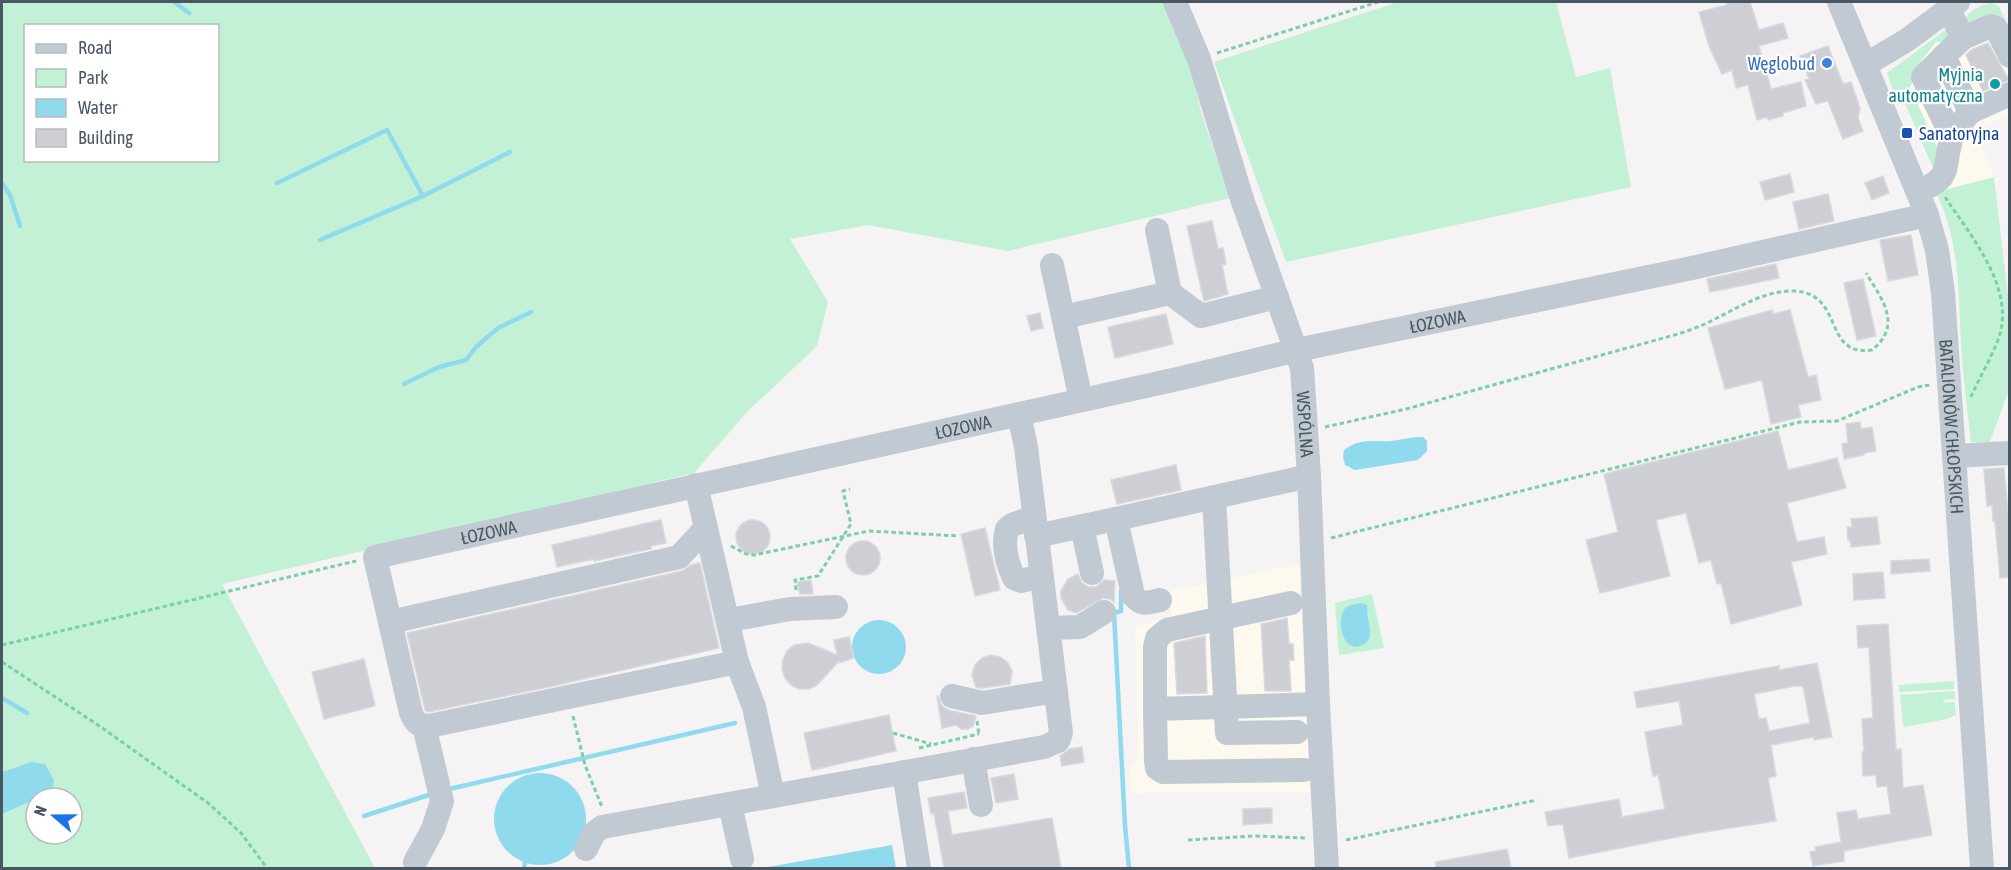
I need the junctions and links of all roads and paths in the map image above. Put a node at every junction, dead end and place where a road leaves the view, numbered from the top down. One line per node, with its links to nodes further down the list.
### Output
1 (1175, 2): 8 (street, WSPÓLNA)
2 (1378, 2): 8 (path)
3 (1839, 2): 9 (street, BATALIONÓW CHŁOPSKICH)
4 (1954, 6): 5 (street); 9 (street)
5 (1963, 38): 6 (street); 7 (street)
6 (1944, 56): 11 (street); 12 (street)
7 (2010, 56)
8 (1199, 58): 19 (street, WSPÓLNA)
9 (1865, 65): 13 (street, BATALIONÓW CHŁOPSKICH)
10 (2010, 94): 11 (street)
11 (1970, 112): 12 (street)
12 (1952, 137): 13 (street)
13 (1927, 188): 14 (street, BATALIONÓW CHŁOPSKICH); 25 (path)
14 (1927, 215): 21 (street, ŁOZOWA); 22 (street, BATALIONÓW CHŁOPSKICH)
15 (1157, 230): 18 (street)
16 (1052, 265): 20 (street)
17 (1866, 273): 26 (path)
18 (1170, 293): 19 (street); 20 (street)
19 (1277, 297): 21 (street, WSPÓLNA)
20 (1064, 316): 23 (street)
21 (1297, 350): 23 (street, ŁOZOWA); 26 (street, WSPÓLNA)
22 (1950, 382): 25 (street, BATALIONÓW CHŁOPSKICH); 39 (path)
23 (1081, 400): 24 (street, ŁOZOWA)
24 (1019, 414): 30 (street, ŁOZOWA); 35 (street)
25 (1952, 423): 28 (street, BATALIONÓW CHŁOPSKICH)
26 (1306, 426): 29 (street, WSPÓLNA)
27 (2010, 453): 28 (street)
28 (1954, 456): 85 (street, BATALIONÓW CHŁOPSKICH)
29 (1309, 476): 32 (street); 39 (street, WSPÓLNA)
30 (696, 485): 36 (street); 40 (street, ŁOZOWA)
31 (850, 489): 37 (path)
32 (1214, 497): 33 (street); 48 (street)
33 (1116, 519): 34 (street); 43 (street)
34 (1082, 526): 35 (street); 41 (street)
35 (1035, 527): 42 (street); 42 (street)
36 (707, 531): 37 (path); 49 (street); 50 (street)
37 (843, 536): 38 (path); 46 (path)
38 (959, 536)
39 (1311, 542): 58 (street, WSPÓLNA)
40 (375, 557): 50 (street); 52 (path)
41 (1092, 573)
42 (1041, 576): 51 (street)
43 (1160, 600)
44 (1291, 603): 48 (street)
45 (836, 608): 46 (street)
46 (798, 609): 49 (street)
47 (1104, 612): 51 (street)
48 (1222, 618): 59 (street); 60 (street)
49 (729, 620): 54 (street)
50 (390, 622): 61 (street)
51 (1049, 628): 55 (street)
52 (2, 645)
53 (2, 662): 82 (path)
54 (737, 662): 56 (street); 72 (street)
55 (1056, 691): 57 (street); 68 (street)
56 (569, 697): 61 (street); 76 (path)
57 (964, 699): 65 (path)
58 (1318, 704): 59 (street); 78 (street, WSPÓLNA)
59 (1226, 706): 60 (street); 64 (street)
60 (1155, 709): 70 (street)
61 (424, 726): 81 (street)
62 (1297, 732): 64 (street)
63 (893, 733): 66 (path)
64 (1227, 733): 70 (street)
65 (979, 734): 66 (path); 68 (path)
66 (933, 745): 67 (path)
67 (915, 749)
68 (978, 759): 71 (street); 75 (street)
69 (1304, 770): 70 (street)
70 (1229, 771)
71 (904, 772): 72 (street); 83 (street)
72 (773, 796): 74 (street)
73 (1537, 800): 78 (path)
74 (730, 804): 76 (street); 80 (street)
75 (981, 805)
76 (609, 826): 79 (street)
77 (1188, 840): 78 (path)
78 (1325, 840): 84 (street, WSPÓLNA)
79 (586, 849)
80 (742, 859)
81 (415, 862)
82 (267, 868)
83 (919, 868)
84 (1327, 868)
85 (1982, 868)

